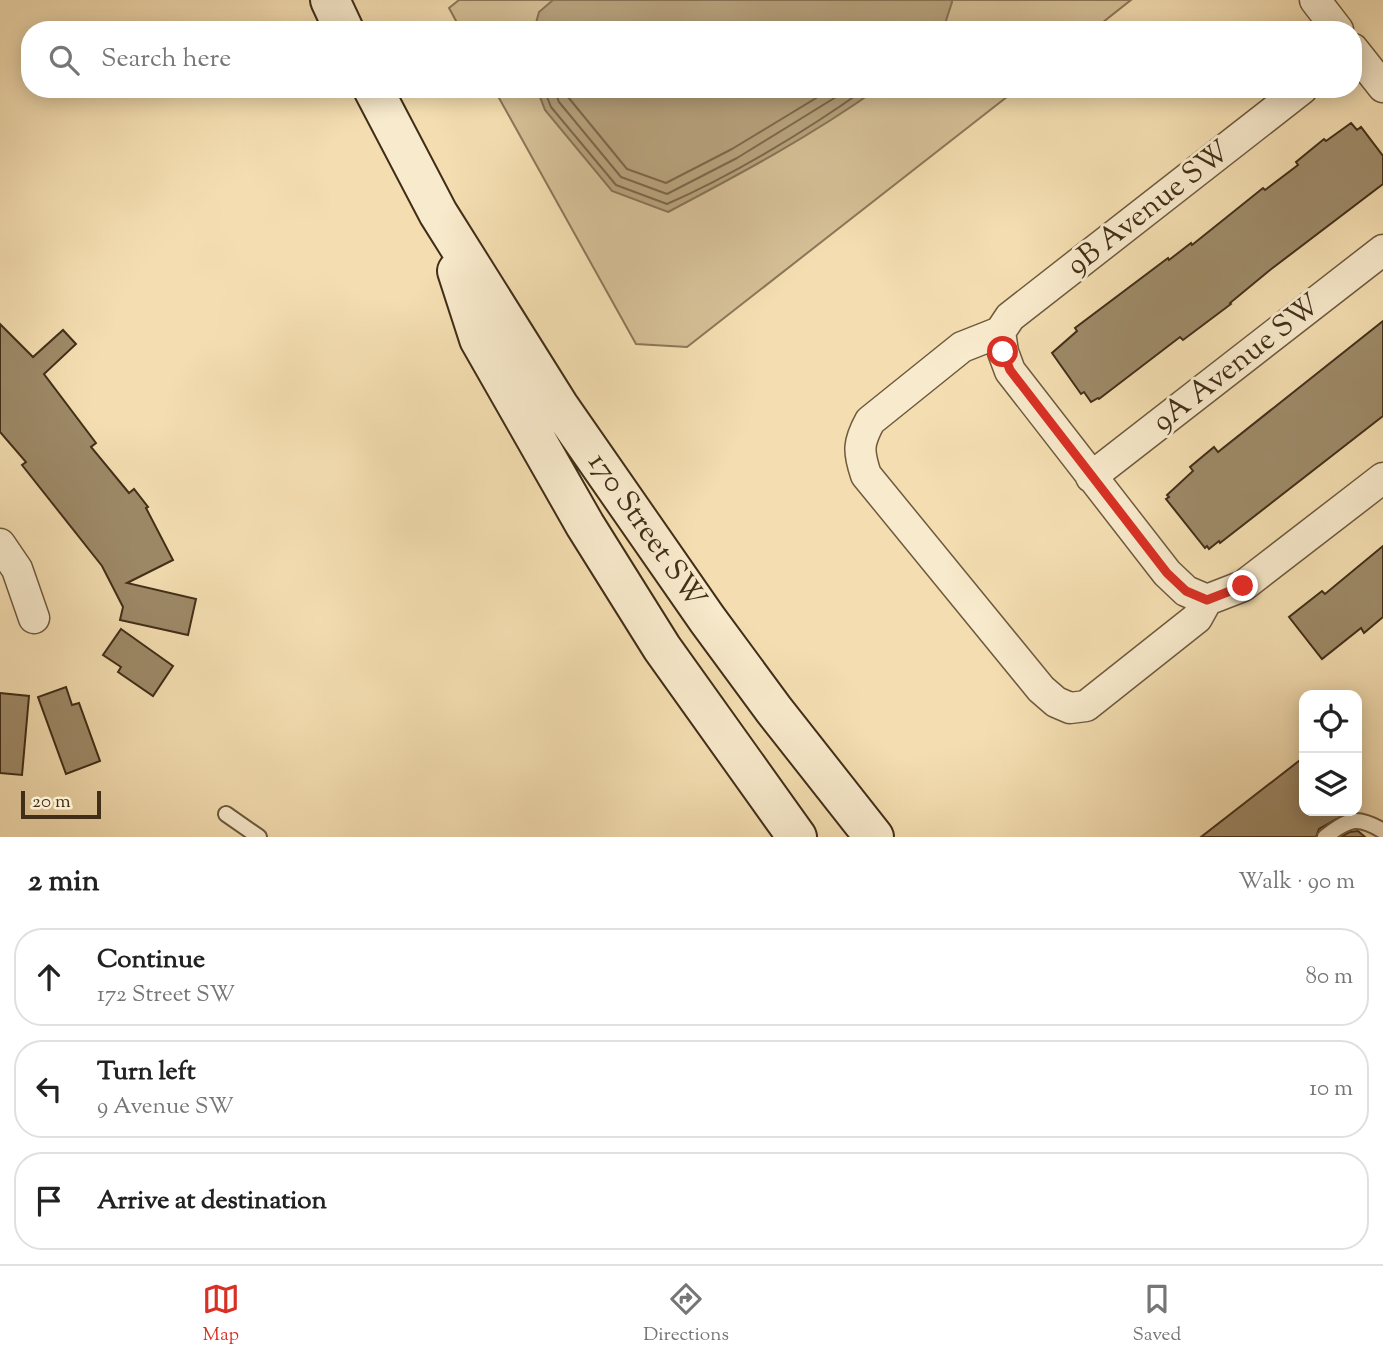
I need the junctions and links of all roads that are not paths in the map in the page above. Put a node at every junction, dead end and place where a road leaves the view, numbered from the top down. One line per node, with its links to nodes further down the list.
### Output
1 (330, 0): 3 (main road)
2 (1315, 0): 4 (street)
3 (340, 21)
4 (1331, 21)
5 (1362, 60): 6 (street)
6 (1383, 87)
7 (378, 98): 9 (main road, 170 Street SW)
8 (1290, 98): 11 (street, 9B Avenue SW)
9 (438, 213): 20 (main road, 170 Street SW); 21 (main road, 170 Street SW)
10 (1383, 250): 12 (street, 9A Avenue SW)
11 (1000, 332): 12 (street); 15 (street)
12 (1091, 477): 15 (street)
13 (1383, 478): 15 (street)
14 (0, 544): 16 (street)
15 (1207, 600)
16 (34, 618)
17 (226, 814): 19 (lane)
18 (1383, 831): 22 (lane)
19 (260, 837)
20 (797, 837)
21 (874, 837)
22 (1325, 837)

